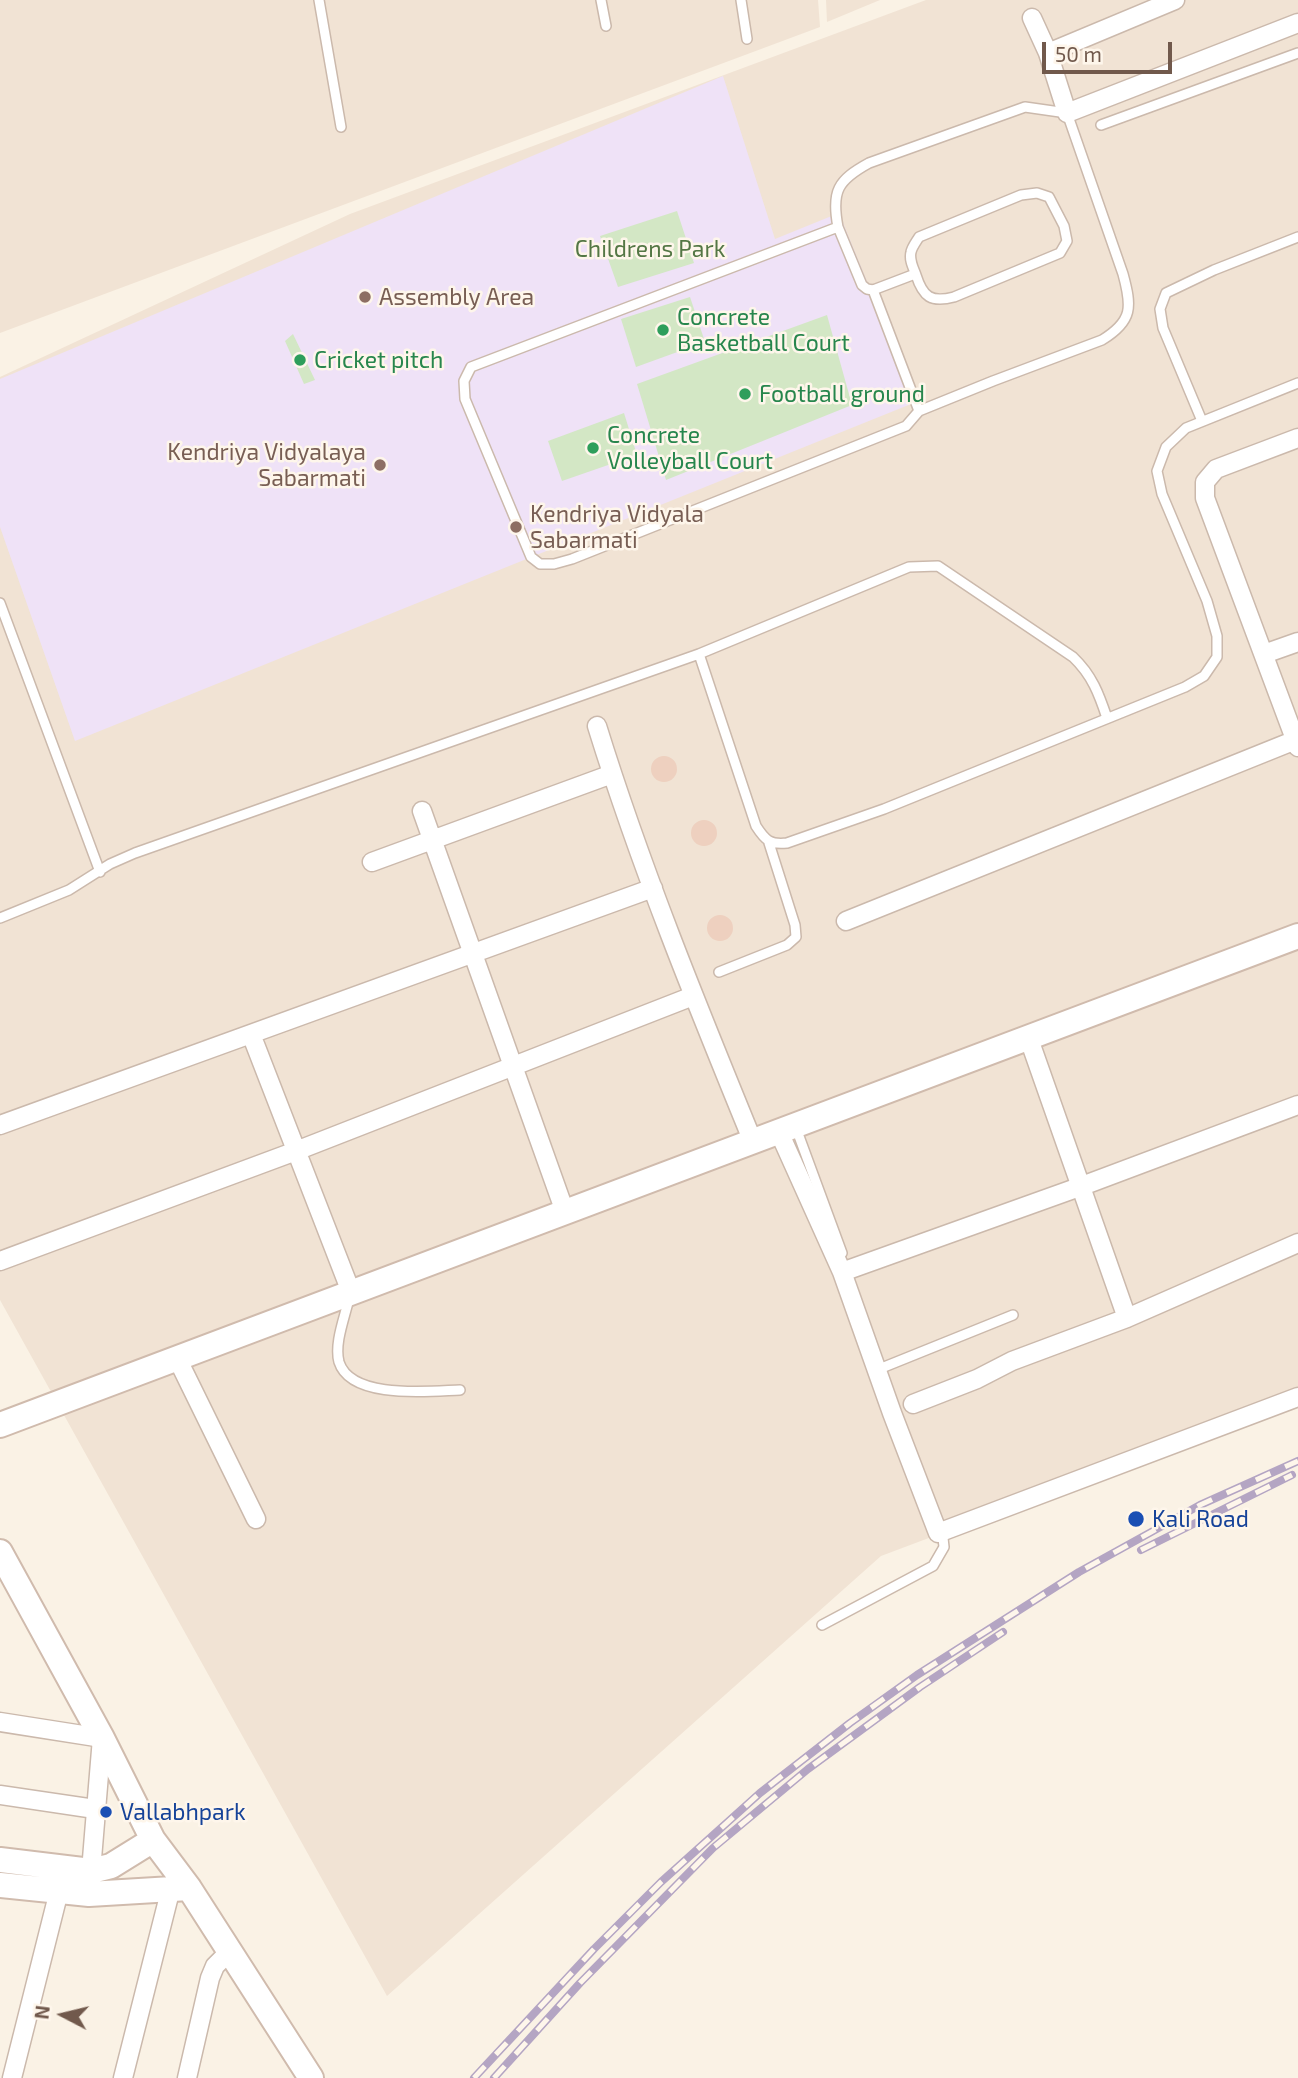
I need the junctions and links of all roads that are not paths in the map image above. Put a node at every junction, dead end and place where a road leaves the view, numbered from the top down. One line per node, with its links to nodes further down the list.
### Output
1 (319, 0): 13 (lane)
2 (601, 0): 7 (lane)
3 (741, 0): 8 (lane)
4 (1175, 0): 9 (street)
5 (1032, 18): 9 (street)
6 (1298, 23): 11 (street)
7 (606, 26)
8 (747, 39)
9 (1048, 53): 11 (street)
10 (1298, 53): 12 (lane)
11 (1067, 113): 14 (lane); 19 (lane)
12 (1101, 125)
13 (341, 127)
14 (838, 227): 17 (lane); 19 (lane)
15 (1298, 237): 20 (lane)
16 (915, 274): 16 (lane); 17 (lane)
17 (873, 290): 19 (lane)
18 (1298, 383): 20 (lane)
19 (919, 411)
20 (1202, 421): 26 (lane)
21 (1298, 438): 25 (street)
22 (0, 603): 34 (lane)
23 (1298, 642): 25 (street)
24 (699, 654): 26 (lane); 32 (lane); 34 (lane)
25 (1264, 654): 28 (street)
26 (1107, 718): 32 (lane)
27 (597, 726): 29 (street)
28 (1297, 742): 37 (street)
29 (612, 774): 31 (street); 35 (street)
30 (422, 811): 31 (street)
31 (431, 841): 33 (street); 39 (street)
32 (769, 843): 40 (lane)
33 (372, 862)
34 (100, 872): 36 (lane)
35 (653, 888): 39 (street); 41 (street)
36 (0, 918)
37 (846, 921)
38 (1298, 936): 43 (main road)
39 (472, 954): 42 (street); 44 (street)
40 (719, 972)
41 (693, 996): 44 (street); 48 (street)
42 (251, 1034): 46 (street); 49 (street)
43 (1029, 1039): 47 (main road); 50 (street)
44 (513, 1066): 49 (street); 51 (street)
45 (1298, 1105): 50 (street)
46 (0, 1125)
47 (787, 1129): 48 (main road); 54 (street)
48 (753, 1142): 51 (main road)
49 (296, 1150): 53 (street); 55 (street)
50 (1082, 1186): 54 (street); 57 (street)
51 (565, 1212): 55 (main road)
52 (1298, 1242): 57 (street)
53 (0, 1261)
54 (845, 1270): 59 (lane); 66 (street)
55 (351, 1292): 58 (main road); 60 (lane)
56 (1013, 1315): 59 (lane)
57 (1127, 1318): 62 (street)
58 (177, 1358): 64 (main road); 65 (street)
59 (884, 1367): 66 (lane)
60 (460, 1390)
61 (1298, 1397): 66 (street)
62 (913, 1404)
63 (1205, 1423): 66 (lane)
64 (0, 1425)
65 (256, 1519)
66 (942, 1529): 68 (lane)
67 (0, 1552): 70 (main road)
68 (822, 1625)
69 (0, 1722): 70 (street)
70 (102, 1738): 72 (street); 73 (main road)
71 (0, 1795): 72 (street)
72 (95, 1809): 75 (street)
73 (153, 1840): 75 (main road); 77 (main road)
74 (0, 1860): 75 (main road)
75 (91, 1871)
76 (0, 1885): 78 (main road)
77 (180, 1888): 78 (main road); 79 (main road); 81 (street)
78 (59, 1891): 80 (street)
79 (230, 1951): 82 (street); 83 (main road)
80 (12, 2078)
81 (124, 2078)
82 (187, 2078)
83 (311, 2078)

